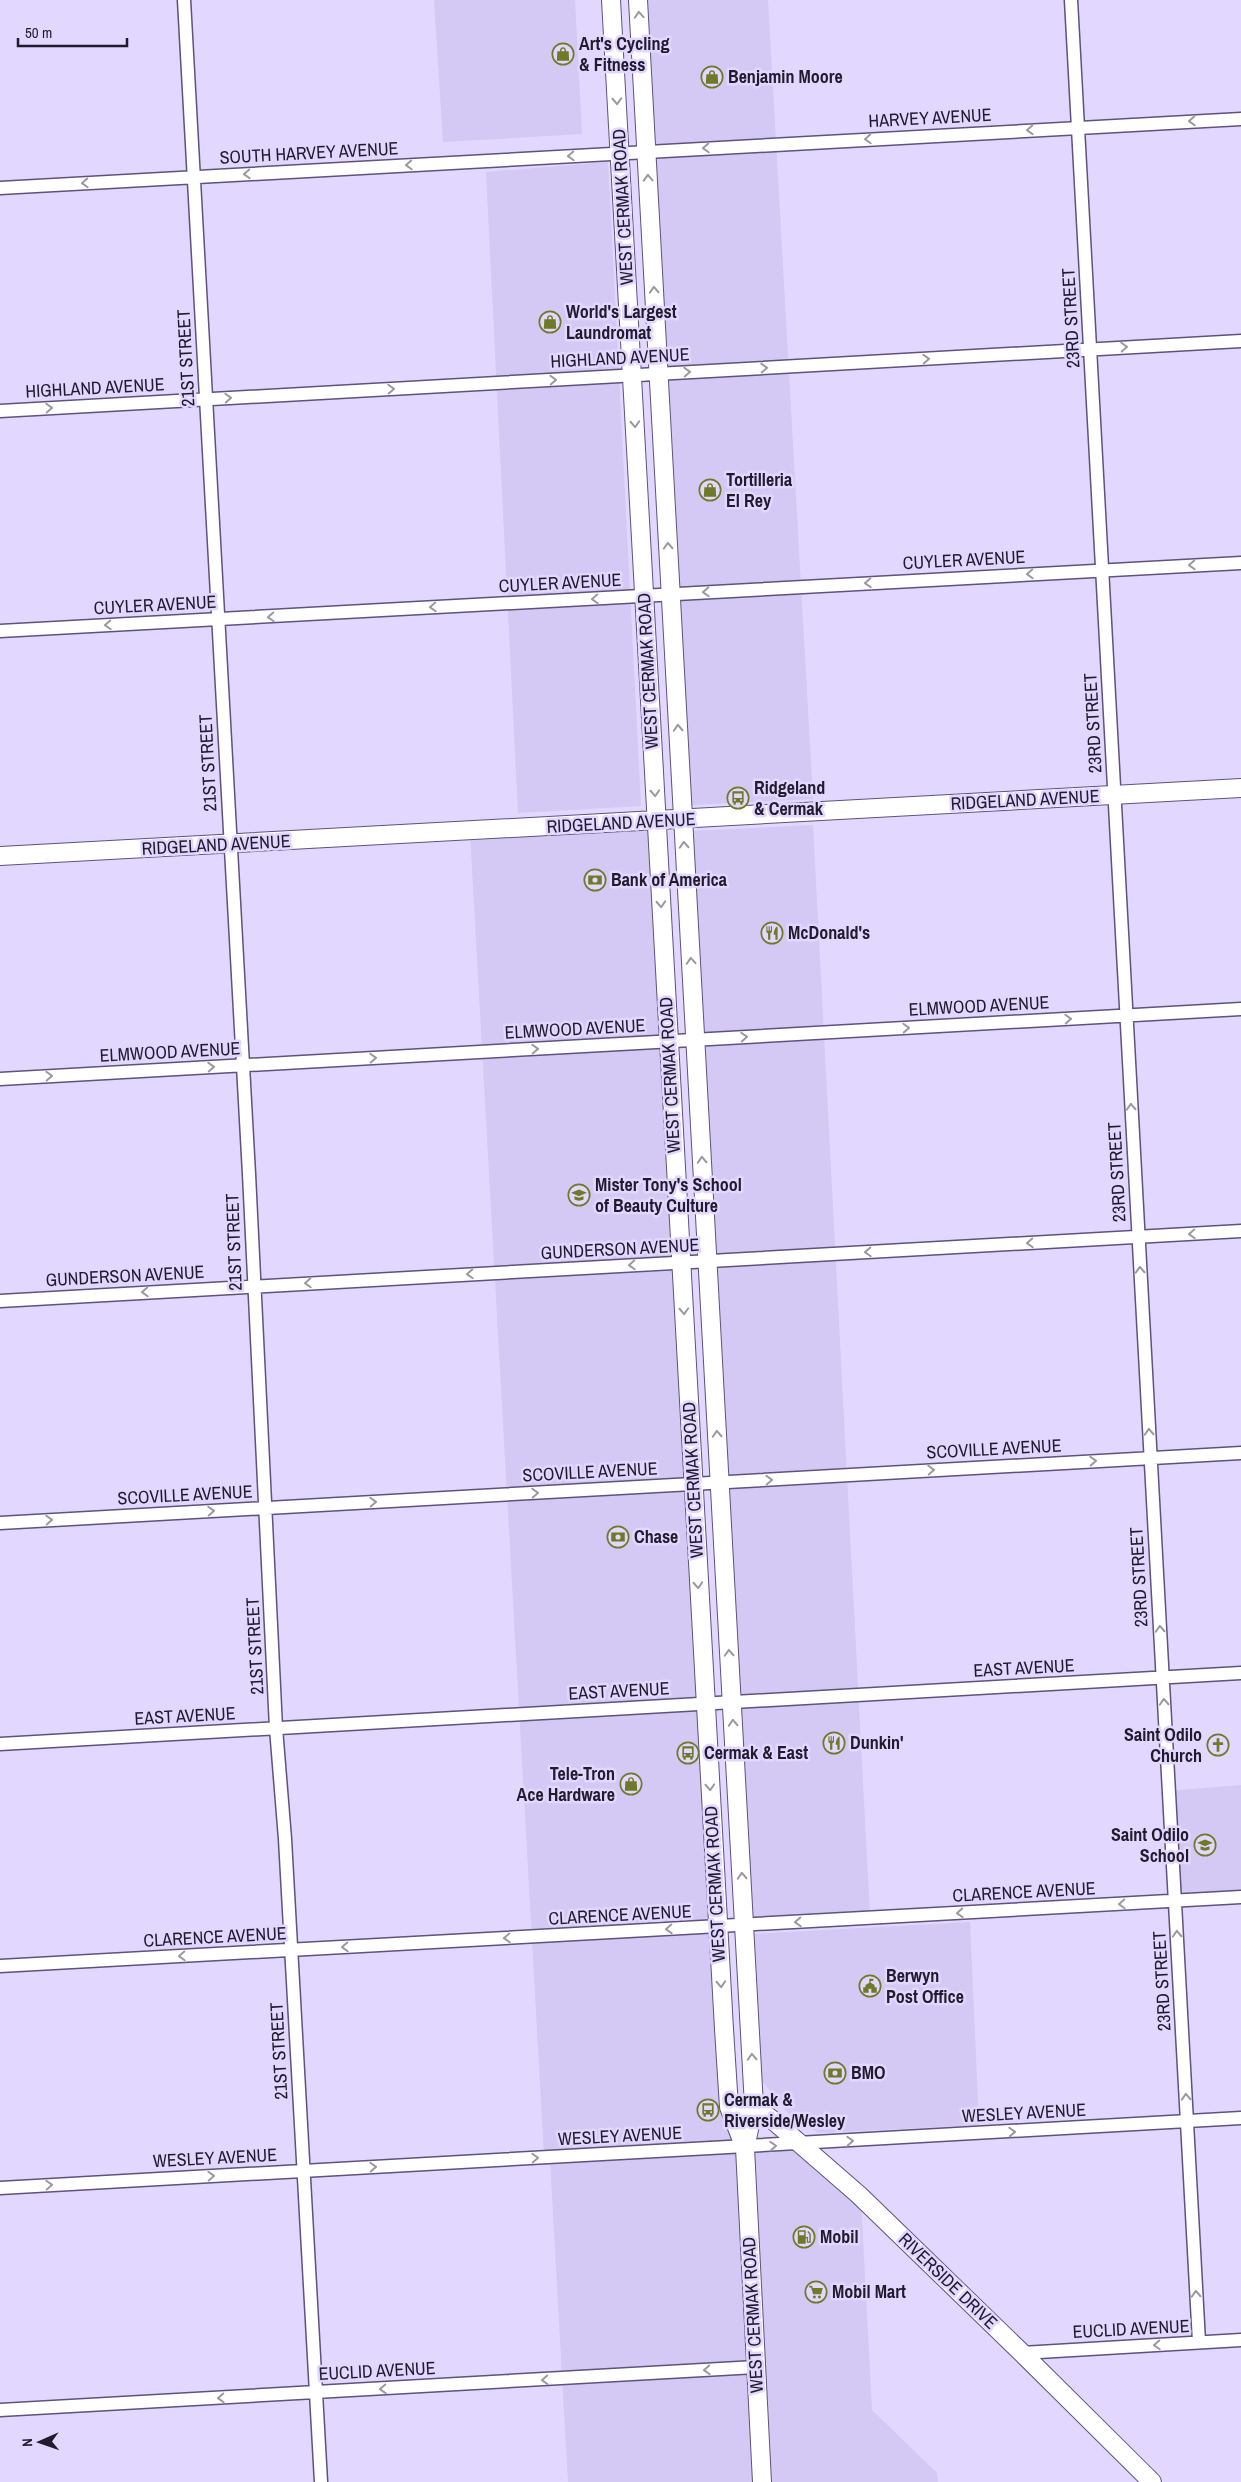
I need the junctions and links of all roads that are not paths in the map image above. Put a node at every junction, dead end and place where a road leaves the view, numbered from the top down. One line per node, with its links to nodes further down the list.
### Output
1 (184, 0): 9 (street, 21ST STREET)
2 (611, 0): 8 (main road, WEST CERMAK ROAD, one-way to 8)
3 (638, 0): 7 (main road, WEST CERMAK ROAD, one-way to 3)
4 (1071, 0): 6 (street, 23RD STREET)
5 (1241, 118): 6 (street, HARVEY AVENUE, one-way to 6)
6 (1078, 128): 7 (street, HARVEY AVENUE, one-way to 7); 12 (street, 23RD STREET)
7 (647, 152): 8 (street, HARVEY AVENUE); 13 (main road, WEST CERMAK ROAD, one-way to 7)
8 (620, 153): 9 (street, SOUTH HARVEY AVENUE, one-way to 9); 14 (main road, WEST CERMAK ROAD)
9 (193, 177): 10 (street, SOUTH HARVEY AVENUE, one-way to 10); 15 (street, 21ST STREET)
10 (0, 188)
11 (1241, 341): 12 (street, HIGHLAND AVENUE, one-way to 11)
12 (1090, 349): 13 (street, HIGHLAND AVENUE, one-way to 12); 18 (street, 23RD STREET)
13 (658, 374): 14 (street, HIGHLAND AVENUE); 19 (main road, WEST CERMAK ROAD, one-way to 13)
14 (632, 375): 15 (street, HIGHLAND AVENUE, one-way to 14); 20 (main road, WEST CERMAK ROAD, one-way to 20)
15 (206, 399): 16 (street, HIGHLAND AVENUE, one-way to 15); 21 (street, 21ST STREET)
16 (0, 410)
17 (1241, 563): 18 (street, CUYLER AVENUE, one-way to 18)
18 (1102, 570): 19 (street, CUYLER AVENUE, one-way to 19); 24 (street, 23RD STREET)
19 (670, 594): 20 (street, CUYLER AVENUE); 25 (main road, WEST CERMAK ROAD, one-way to 19)
20 (644, 596): 21 (street, CUYLER AVENUE, one-way to 21); 26 (main road, WEST CERMAK ROAD, one-way to 26)
21 (218, 620): 22 (street, CUYLER AVENUE, one-way to 22); 27 (street, 21ST STREET)
22 (0, 632)
23 (1241, 788): 24 (main road, RIDGELAND AVENUE)
24 (1114, 795): 25 (main road, RIDGELAND AVENUE); 30 (street, 23RD STREET)
25 (683, 819): 26 (main road, RIDGELAND AVENUE); 31 (main road, WEST CERMAK ROAD, one-way to 25)
26 (656, 821): 27 (main road, RIDGELAND AVENUE); 32 (main road, WEST CERMAK ROAD, one-way to 32)
27 (230, 844): 28 (main road, RIDGELAND AVENUE); 33 (street, 21ST STREET)
28 (0, 856)
29 (1241, 1009): 30 (street, ELMWOOD AVENUE)
30 (1126, 1015): 31 (street, ELMWOOD AVENUE, one-way to 30); 36 (street, 23RD STREET, one-way to 30)
31 (695, 1040): 32 (street, ELMWOOD AVENUE); 37 (main road, WEST CERMAK ROAD, one-way to 31)
32 (669, 1041): 33 (street, ELMWOOD AVENUE, one-way to 32); 38 (main road, WEST CERMAK ROAD)
33 (243, 1065): 34 (street, ELMWOOD AVENUE, one-way to 33); 39 (street, 21ST STREET)
34 (0, 1079)
35 (1241, 1231): 36 (street, GUNDERSON AVENUE, one-way to 36)
36 (1139, 1237): 37 (street, GUNDERSON AVENUE, one-way to 37); 42 (street, 23RD STREET, one-way to 36)
37 (708, 1261): 38 (street, GUNDERSON AVENUE); 43 (main road, WEST CERMAK ROAD, one-way to 37)
38 (681, 1263): 39 (street, GUNDERSON AVENUE, one-way to 39); 44 (main road, WEST CERMAK ROAD, one-way to 44)
39 (253, 1286): 40 (street, GUNDERSON AVENUE, one-way to 40); 45 (street, 21ST STREET)
40 (0, 1301)
41 (1241, 1453): 42 (street, SCOVILLE AVENUE)
42 (1151, 1458): 43 (street, SCOVILLE AVENUE, one-way to 42); 48 (street, 23RD STREET, one-way to 42)
43 (720, 1482): 44 (street, SCOVILLE AVENUE); 49 (main road, WEST CERMAK ROAD, one-way to 43)
44 (693, 1484): 45 (street, SCOVILLE AVENUE, one-way to 44); 50 (main road, WEST CERMAK ROAD, one-way to 50)
45 (265, 1508): 46 (street, SCOVILLE AVENUE, one-way to 45); 51 (street, 21ST STREET)
46 (0, 1523)
47 (1241, 1673): 48 (street, EAST AVENUE)
48 (1162, 1678): 49 (street, EAST AVENUE); 54 (street, 23RD STREET, one-way to 48)
49 (732, 1702): 50 (street, EAST AVENUE); 55 (main road, WEST CERMAK ROAD, one-way to 49)
50 (705, 1703): 51 (street, EAST AVENUE); 56 (main road, WEST CERMAK ROAD, one-way to 56)
51 (276, 1728): 52 (street, EAST AVENUE); 57 (street, 21ST STREET)
52 (0, 1744)
53 (1241, 1897): 54 (street, CLARENCE AVENUE)
54 (1175, 1901): 55 (street, CLARENCE AVENUE, one-way to 55); 62 (street, 23RD STREET, one-way to 54)
55 (744, 1925): 56 (street, CLARENCE AVENUE); 59 (main road, WEST CERMAK ROAD, one-way to 55)
56 (718, 1927): 57 (street, CLARENCE AVENUE, one-way to 57); 60 (main road, WEST CERMAK ROAD, one-way to 60)
57 (291, 1950): 58 (street, CLARENCE AVENUE, one-way to 58); 65 (street, 21ST STREET)
58 (0, 1966)
59 (754, 2106): 60 (main road); 63 (main road, RIVERSIDE DRIVE); 64 (main road, WEST CERMAK ROAD)
60 (729, 2107): 64 (main road, WEST CERMAK ROAD)
61 (1241, 2118): 62 (street, WESLEY AVENUE)
62 (1187, 2122): 63 (street, WESLEY AVENUE, one-way to 62); 68 (street, 23RD STREET, one-way to 62)
63 (801, 2144): 64 (street, WESLEY AVENUE, one-way to 63); 69 (main road, RIVERSIDE DRIVE)
64 (745, 2148): 65 (street, WESLEY AVENUE, one-way to 64); 70 (main road, WEST CERMAK ROAD)
65 (304, 2171): 66 (street, WESLEY AVENUE, one-way to 65); 71 (street, 21ST STREET)
66 (0, 2188)
67 (1241, 2340): 68 (street, EUCLID AVENUE)
68 (1199, 2342): 69 (street, EUCLID AVENUE, one-way to 69)
69 (1022, 2353): 75 (main road, RIVERSIDE DRIVE)
70 (756, 2367): 71 (street, EUCLID AVENUE, one-way to 71); 74 (main road, WEST CERMAK ROAD)
71 (316, 2392): 72 (street, EUCLID AVENUE, one-way to 72); 73 (street, 21ST STREET)
72 (0, 2410)
73 (321, 2482)
74 (762, 2482)
75 (1152, 2482)

